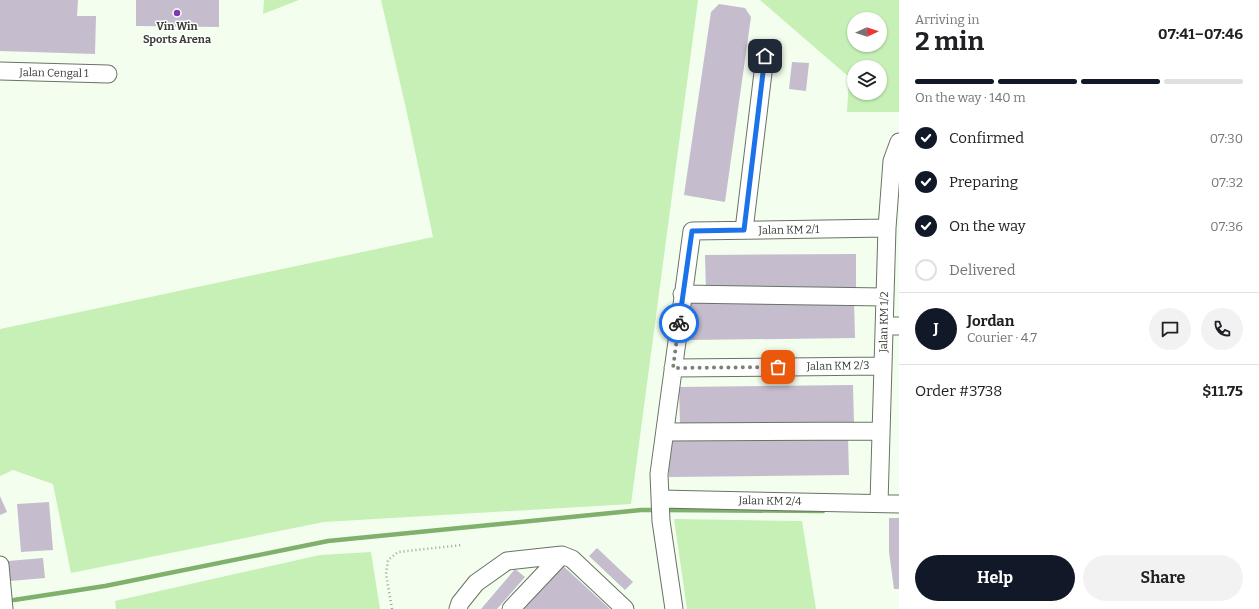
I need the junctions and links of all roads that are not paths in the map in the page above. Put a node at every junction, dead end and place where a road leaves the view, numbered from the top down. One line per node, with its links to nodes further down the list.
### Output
1 (765, 56): 6 (street)
2 (0, 72): 3 (street, Jalan Cengal 1)
3 (108, 74)
4 (899, 142): 5 (street, Jalan KM 1/2)
5 (887, 228): 6 (street, Jalan KM 2/1); 8 (street, Jalan KM 1/2)
6 (744, 230): 7 (street, Jalan KM 2/1)
7 (682, 294): 8 (street); 11 (street)
8 (885, 297): 9 (street, Jalan KM 1/2)
9 (892, 326): 10 (street, Jalan KM 1/2)
10 (883, 366): 11 (street, Jalan KM 2/3); 12 (street, Jalan KM 1/2)
11 (673, 368): 13 (street)
12 (880, 431): 13 (street); 14 (street, Jalan KM 1/2)
13 (665, 432): 16 (street)
14 (879, 503): 15 (street, Jalan KM 2/4); 16 (street, Jalan KM 2/4)
15 (899, 504)
16 (660, 509): 23 (street)
17 (562, 555): 20 (street); 21 (street); 22 (street)
18 (0, 565): 19 (street)
19 (4, 609)
20 (458, 609)
21 (511, 609)
22 (625, 609)
23 (674, 609)

